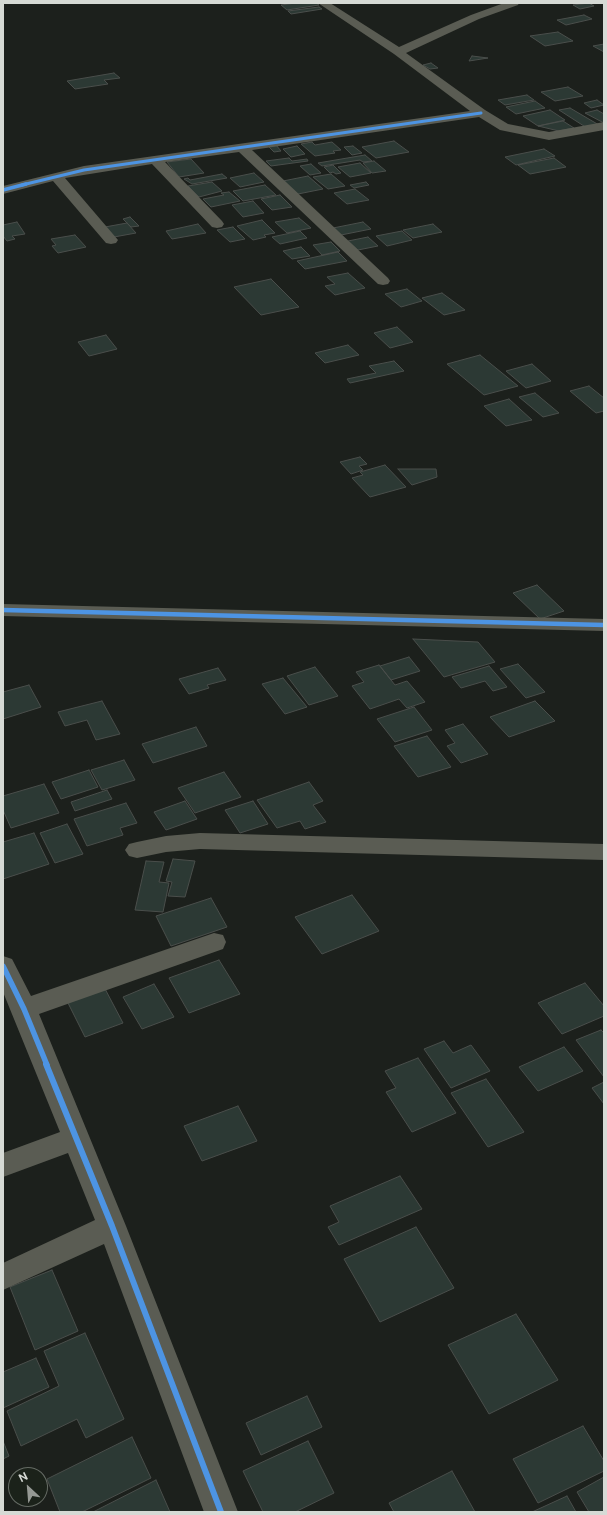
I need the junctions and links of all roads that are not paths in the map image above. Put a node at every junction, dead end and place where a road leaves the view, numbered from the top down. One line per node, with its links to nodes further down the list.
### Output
1 (323, 3): 3 (street)
2 (514, 3): 3 (street)
3 (398, 52): 4 (street)
4 (481, 113): 5 (street); 6 (street)
5 (604, 126)
6 (242, 147): 7 (street); 12 (street)
7 (155, 160): 8 (street); 10 (street)
8 (56, 176): 9 (street); 11 (street)
9 (3, 190)
10 (217, 224)
11 (111, 240)
12 (383, 281)
13 (3, 610): 14 (street)
14 (604, 625)
15 (137, 850): 16 (street)
16 (604, 852)
17 (214, 942): 19 (street)
18 (3, 966): 19 (street)
19 (24, 1009): 20 (street)
20 (77, 1138): 21 (street); 22 (street)
21 (3, 1165)
22 (112, 1226): 23 (street); 24 (street)
23 (3, 1277)
24 (221, 1512)

